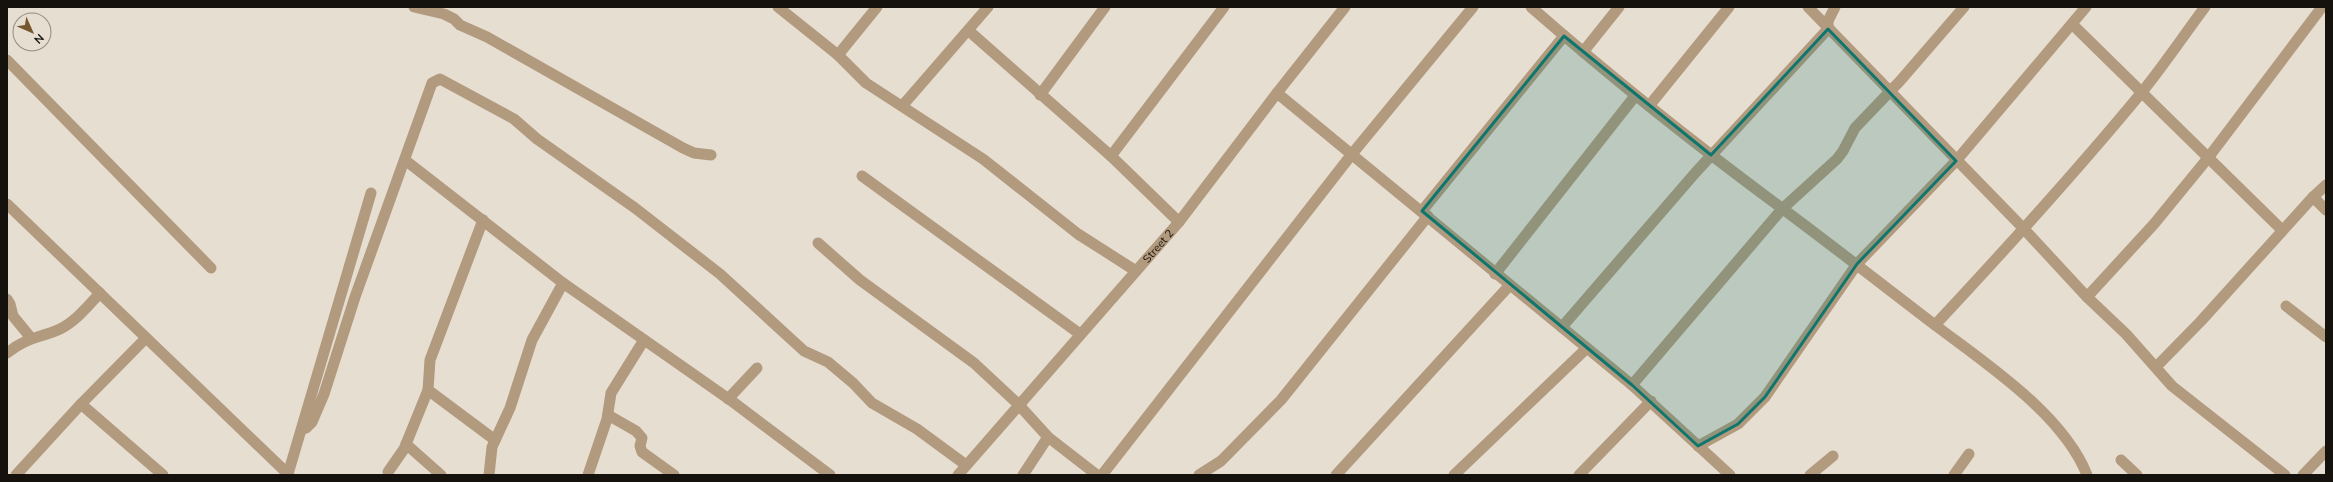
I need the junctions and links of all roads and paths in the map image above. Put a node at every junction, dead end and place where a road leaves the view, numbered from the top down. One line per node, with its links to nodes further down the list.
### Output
1 (414, 7): 33 (street)
2 (778, 7): 23 (street)
3 (877, 7): 23 (street)
4 (988, 7): 20 (street)
5 (1105, 7): 28 (street)
6 (1224, 7): 34 (street)
7 (1345, 7): 27 (street, Street 2)
8 (1473, 7): 32 (street)
9 (1530, 7): 21 (street)
10 (1619, 7): 22 (street)
11 (1729, 7): 31 (street)
12 (1808, 7): 19 (street)
13 (1835, 7): 19 (street)
14 (1964, 7): 26 (street)
15 (2086, 7): 18 (street)
16 (2205, 7): 25 (street)
17 (2322, 7): 36 (street)
18 (2072, 24): 25 (street); 38 (street)
19 (1828, 29): 26 (street); 35 (street)
20 (969, 31): 28 (street); 30 (street)
21 (1564, 36): 22 (street); 46 (street)
22 (1583, 52): 29 (street)
23 (838, 55): 30 (street)
24 (7, 60): 53 (street)
25 (2142, 91): 36 (street); 49 (street)
26 (1890, 92): 38 (street); 44 (street)
27 (1277, 93): 32 (street); 48 (street, Street 2)
28 (1040, 95): 34 (street)
29 (1636, 96): 31 (street); 55 (street)
30 (903, 105): 54 (street)
31 (1649, 106): 35 (street)
32 (1352, 154): 46 (street); 103 (street)
33 (710, 155)
34 (1111, 156): 48 (street)
35 (1711, 156): 44 (street); 63 (street)
36 (2208, 158): 50 (street); 59 (street)
37 (405, 160): 47 (street); 80 (street); 89 (street)
38 (1956, 161): 49 (street); 52 (street)
39 (862, 176): 64 (street)
40 (2326, 185): 42 (street)
41 (370, 194): 80 (street)
42 (2312, 197): 45 (street); 50 (street)
43 (7, 204): 58 (street)
44 (1782, 209): 52 (street); 73 (street)
45 (2326, 210)
46 (1425, 214): 55 (street); 104 (street)
47 (483, 220): 56 (street); 74 (street)
48 (1179, 222): 54 (street, Street 2)
49 (2024, 229): 59 (street); 62 (street)
50 (2282, 230): 71 (street)
51 (818, 243): 78 (street)
52 (1857, 264): 62 (street); 84 (street)
53 (211, 268)
54 (1136, 271): 64 (street, Street 2)
55 (1495, 274): 57 (street)
56 (563, 283): 68 (street); 82 (street)
57 (1509, 286): 63 (street); 105 (street)
58 (100, 293): 66 (street); 67 (street)
59 (2087, 297): 71 (street)
60 (7, 299): 66 (street)
61 (2286, 306): 65 (street)
62 (1936, 325): 110 (street)
63 (1562, 327): 69 (street)
64 (1080, 334): 78 (street, Street 2)
65 (2326, 337)
66 (31, 338): 70 (street)
67 (146, 338): 77 (street); 94 (street)
68 (644, 340): 75 (street); 79 (street)
69 (1586, 348): 73 (street); 106 (street)
70 (7, 353)
71 (2156, 367): 112 (street)
72 (757, 368): 75 (street)
73 (1632, 385): 76 (street)
74 (428, 390): 82 (street); 83 (street)
75 (728, 399): 99 (street)
76 (1651, 401): 84 (street); 107 (street)
77 (81, 404): 91 (street); 93 (street)
78 (1018, 404): 81 (street); 89 (street, Street 2)
79 (608, 415): 97 (street); 98 (street)
80 (303, 429): 94 (street)
81 (1048, 437): 101 (street); 102 (street)
82 (495, 440): 96 (street)
83 (406, 444): 90 (street); 95 (street)
84 (1698, 446): 92 (street)
85 (2326, 451): 113 (street)
86 (1969, 454): 109 (street)
87 (1833, 456): 108 (street)
88 (2121, 460): 111 (street)
89 (966, 465): 100 (street, Street 2)
90 (388, 472)
91 (22, 473)
92 (1722, 473)
93 (164, 475)
94 (289, 475)
95 (441, 475)
96 (489, 475)
97 (588, 475)
98 (674, 475)
99 (830, 475)
100 (958, 475)
101 (1023, 475)
102 (1097, 475)
103 (1102, 475)
104 (1199, 475)
105 (1336, 475)
106 (1454, 475)
107 (1579, 475)
108 (1810, 475)
109 (1954, 475)
110 (2088, 475)
111 (2137, 475)
112 (2285, 475)
113 (2302, 475)

